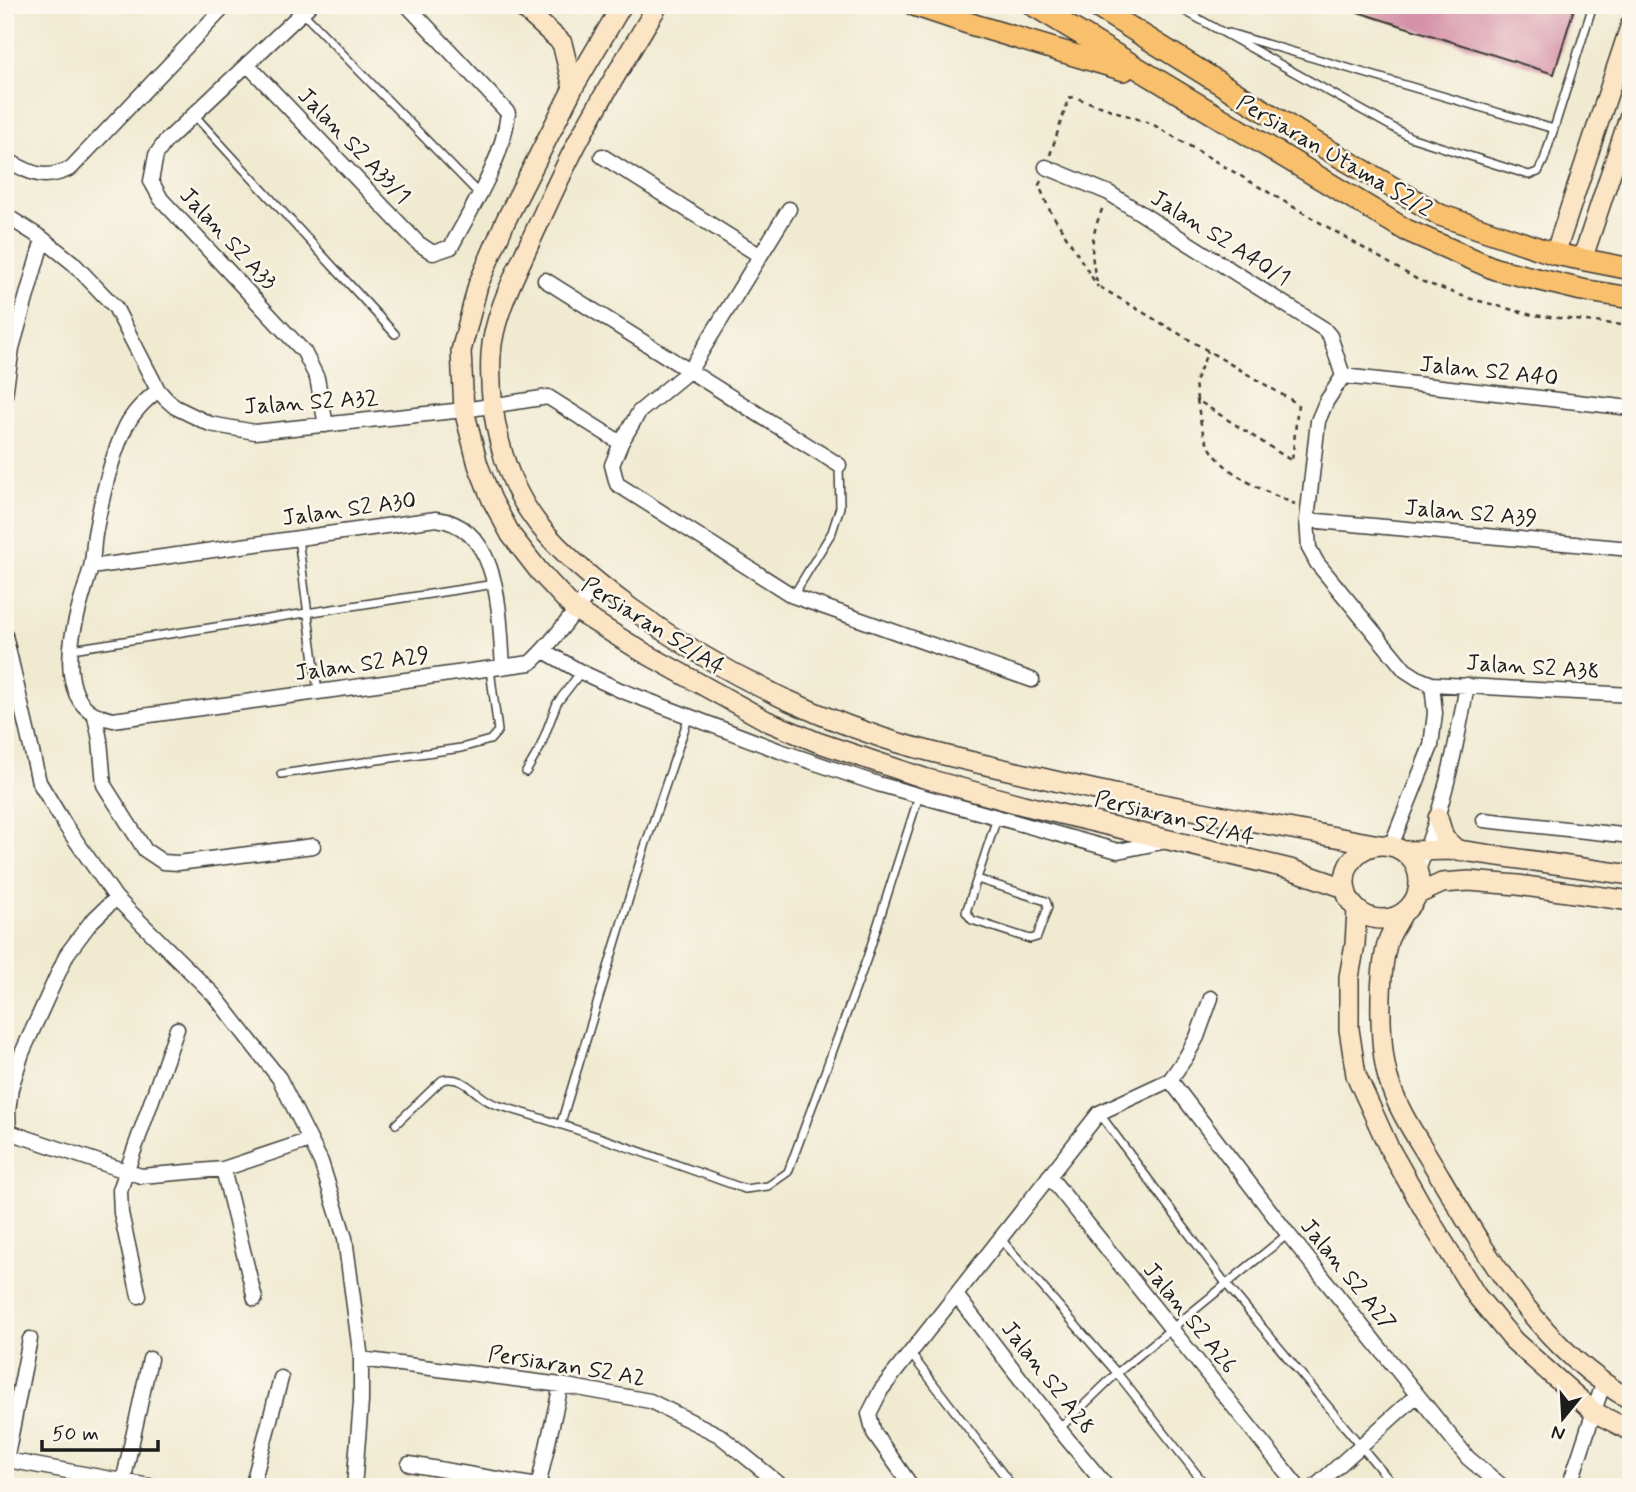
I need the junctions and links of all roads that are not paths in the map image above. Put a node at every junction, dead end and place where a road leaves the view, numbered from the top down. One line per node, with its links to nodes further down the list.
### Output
1 (226, 5): 27 (street)
2 (407, 5): 29 (street)
3 (520, 5): 17 (main road)
4 (622, 5): 18 (main road, Persiaran S2/A4)
5 (658, 5): 46 (main road, Persiaran S2/A4)
6 (915, 5): 21 (main road)
7 (1034, 5): 21 (main road, Persiaran Utama S2/2)
8 (1094, 5): 19 (main road, Persiaran Utama S2/2)
9 (1111, 5): 19 (main road)
10 (1174, 5): 16 (lane)
11 (1593, 5): 25 (lane)
12 (1621, 5): 13 (lane)
13 (1631, 8)
14 (306, 9): 20 (street, Jalan S2 A33); 29 (lane)
15 (1631, 24): 33 (main road)
16 (1215, 28): 25 (lane); 25 (lane)
17 (562, 43): 18 (main road); 22 (main road)
18 (599, 45): 22 (main road, Persiaran S2/A4)
19 (1158, 45): 33 (main road, Persiaran Utama S2/2)
20 (247, 64): 24 (street, Jalan S2 A33); 29 (street, Jalan S2 A33/1)
21 (1153, 78): 40 (main road, Persiaran Utama S2/2)
22 (573, 88): 48 (main road, Persiaran S2/A4)
23 (1631, 112): 35 (main road)
24 (194, 115): 41 (lane); 49 (street, Jalan S2 A33)
25 (1554, 129)
26 (602, 156): 34 (street)
27 (5, 159)
28 (1046, 167): 43 (street, Jalan S2 A40/1)
29 (479, 194)
30 (789, 209): 34 (street)
31 (5, 215): 32 (street, Jalan S2 A32)
32 (43, 239): 44 (street, Jalan S2 A32); 45 (street)
33 (1555, 254): 35 (main road, Persiaran Utama S2/2)
34 (759, 255): 42 (street)
35 (1582, 260): 37 (main road, Persiaran Utama S2/2)
36 (1631, 263): 37 (main road)
37 (1604, 264): 38 (main road, Persiaran Utama S2/2)
38 (1631, 269)
39 (545, 280): 42 (street)
40 (1631, 298)
41 (395, 334)
42 (690, 370): 50 (street); 51 (street)
43 (1343, 376): 47 (street, Jalan S2 A40); 52 (street)
44 (158, 390): 49 (street, Jalan S2 A32); 55 (street)
45 (5, 395)
46 (493, 406): 48 (street, Jalan S2 A32); 50 (street, Jalan S2 A32); 56 (main road, Persiaran S2/A4)
47 (1631, 408)
48 (464, 411): 49 (street, Jalan S2 A32); 59 (main road, Persiaran S2/A4)
49 (326, 425)
50 (621, 443): 58 (street)
51 (839, 465): 58 (lane)
52 (1307, 515): 54 (street, Jalan S2 A39); 67 (street)
53 (298, 538): 55 (street, Jalan S2 A30); 57 (street, Jalan S2 A30); 60 (lane)
54 (1631, 550)
55 (91, 567): 62 (street)
56 (598, 583): 59 (street, Jalan S2 A29); 82 (main road, Persiaran S2/A4)
57 (496, 584): 60 (lane); 64 (street, Jalan S2 A30)
58 (793, 596): 66 (street)
59 (574, 609): 63 (street, Jalan S2 A29); 75 (main road, Persiaran S2/A4)
60 (309, 611): 62 (lane); 69 (lane)
61 (5, 635): 90 (street)
62 (72, 649): 71 (street)
63 (544, 651): 64 (street, Jalan S2 A29); 65 (street)
64 (497, 668): 69 (street, Jalan S2 A29); 74 (lane)
65 (581, 672): 72 (street); 73 (lane)
66 (1032, 680)
67 (1432, 684): 68 (street, Jalan S2 A38); 82 (street)
68 (1467, 685): 70 (street, Jalan S2 A38); 77 (street)
69 (318, 692): 71 (street, Jalan S2 A29)
70 (1631, 695)
71 (95, 716): 81 (street)
72 (689, 716): 75 (street); 98 (lane)
73 (526, 772)
74 (281, 774)
75 (921, 787): 76 (street); 80 (main road, Persiaran S2/A4); 98 (lane)
76 (997, 818): 80 (street); 87 (lane)
77 (1438, 818): 83 (street); 84 (main road)
78 (1484, 820): 79 (street)
79 (1631, 836)
80 (1168, 840): 88 (main road, Persiaran S2/A4)
81 (313, 846)
82 (1391, 848): 83 (main road); 85 (main road); 88 (main road)
83 (1427, 849): 84 (main road); 85 (street)
84 (1457, 850): 86 (main road)
85 (1418, 870): 89 (main road)
86 (1631, 875)
87 (977, 879): 87 (lane)
88 (1345, 888): 92 (main road)
89 (1418, 894): 91 (main road); 93 (main road)
90 (116, 898): 100 (street); 101 (street)
91 (1631, 901)
92 (1357, 909): 93 (main road); 123 (main road)
93 (1403, 914): 119 (main road)
94 (1211, 998): 96 (street)
95 (177, 1029): 104 (street)
96 (1170, 1080): 97 (street); 106 (street, Jalan S2 A27)
97 (1100, 1113): 105 (street); 108 (lane)
98 (561, 1123): 99 (lane)
99 (396, 1125)
100 (9, 1132): 102 (street); 104 (street)
101 (310, 1140): 103 (street); 116 (street)
102 (5, 1150)
103 (223, 1169): 104 (street); 111 (street)
104 (125, 1172): 110 (street)
105 (1049, 1176): 107 (street); 112 (street, Jalan S2 A26)
106 (1288, 1234): 108 (lane); 121 (street, Jalan S2 A27)
107 (1000, 1238): 109 (street); 117 (lane)
108 (1227, 1285): 112 (lane); 126 (lane)
109 (956, 1295): 114 (street); 124 (street, Jalan S2 A28)
110 (139, 1296)
111 (255, 1299)
112 (1171, 1328): 117 (lane); 139 (street, Jalan S2 A26)
113 (30, 1339): 127 (street)
114 (910, 1353): 135 (street); 136 (lane)
115 (150, 1359): 129 (street)
116 (361, 1359): 120 (street, Persiaran S2 A2); 133 (street)
117 (1117, 1373): 124 (lane); 138 (lane)
118 (281, 1378): 132 (street)
119 (1603, 1384): 122 (main road); 123 (street)
120 (561, 1385): 130 (street); 134 (street, Persiaran S2 A2)
121 (1417, 1395): 126 (street); 142 (street, Jalan S2 A27)
122 (1631, 1400)
123 (1594, 1412): 125 (main road); 143 (street)
124 (1059, 1429): 137 (street, Jalan S2 A28)
125 (1631, 1431)
126 (1359, 1447): 140 (street); 141 (lane)
127 (6, 1462): 129 (street)
128 (409, 1464): 130 (street)
129 (123, 1483): 131 (street)
130 (540, 1486)
131 (155, 1487)
132 (252, 1487)
133 (354, 1487)
134 (783, 1487)
135 (912, 1487)
136 (1013, 1487)
137 (1107, 1487)
138 (1207, 1487)
139 (1298, 1487)
140 (1315, 1487)
141 (1395, 1487)
142 (1503, 1487)
143 (1569, 1487)

